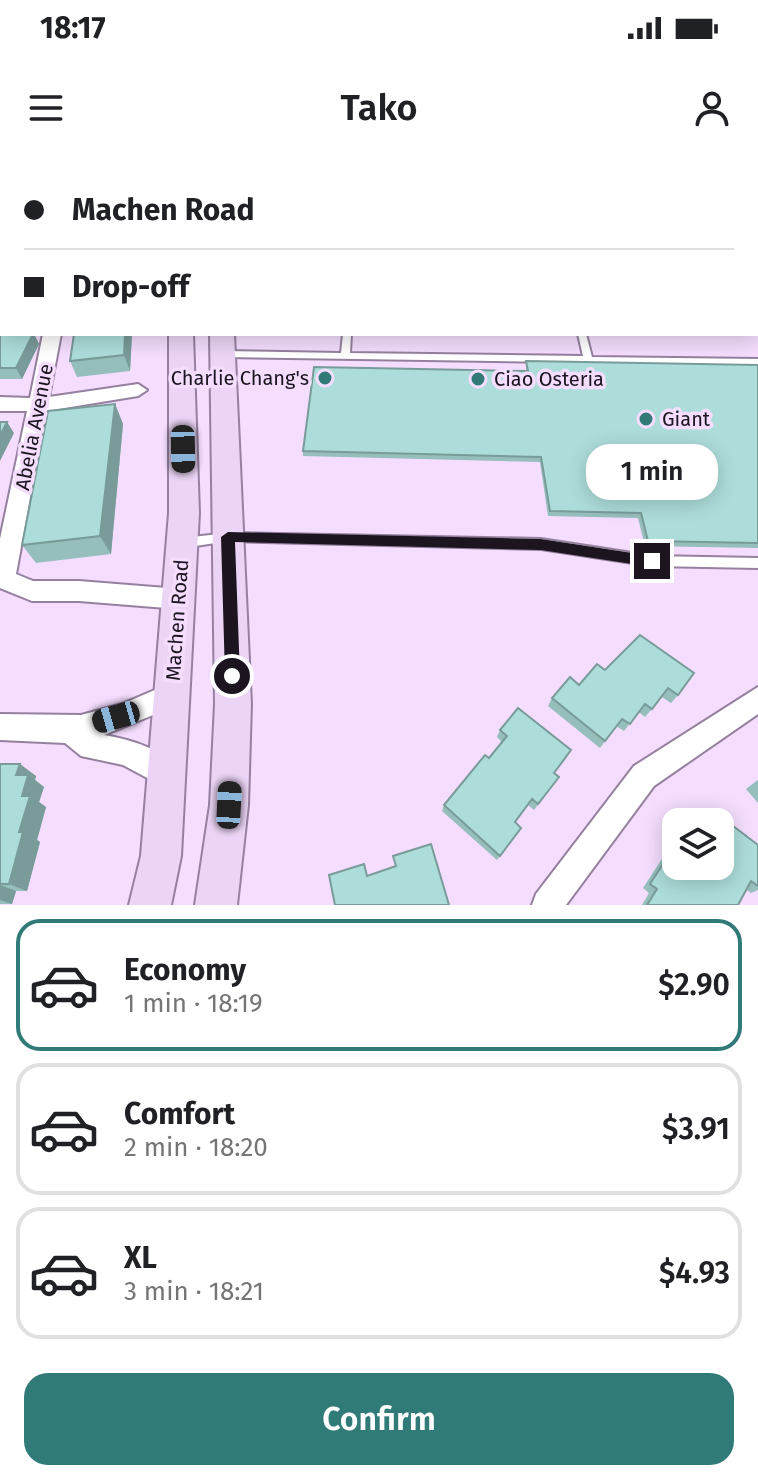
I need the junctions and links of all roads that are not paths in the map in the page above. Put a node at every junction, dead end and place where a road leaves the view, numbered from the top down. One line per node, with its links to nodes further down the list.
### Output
1 (52, 336): 11 (street, Abelia Avenue)
2 (181, 336): 14 (street, Machen Road)
3 (347, 336): 6 (lane)
4 (582, 336): 7 (lane)
5 (222, 344): 6 (lane); 13 (street)
6 (345, 357): 7 (lane)
7 (588, 360): 8 (lane)
8 (758, 362)
9 (138, 390): 11 (street)
10 (0, 404): 11 (street)
11 (40, 405): 12 (street, Abelia Avenue)
12 (10, 503): 16 (street, Abelia Avenue)
13 (228, 537): 14 (lane); 15 (lane); 23 (street)
14 (182, 543): 16 (street, Machen Road)
15 (758, 563)
16 (179, 599): 17 (street, Machen Road)
17 (171, 695): 20 (street); 21 (street, Machen Road)
18 (758, 699): 24 (street)
19 (0, 727): 20 (street)
20 (70, 730): 21 (street)
21 (166, 774): 22 (street, Machen Road)
22 (150, 905)
23 (216, 905)
24 (547, 905)

